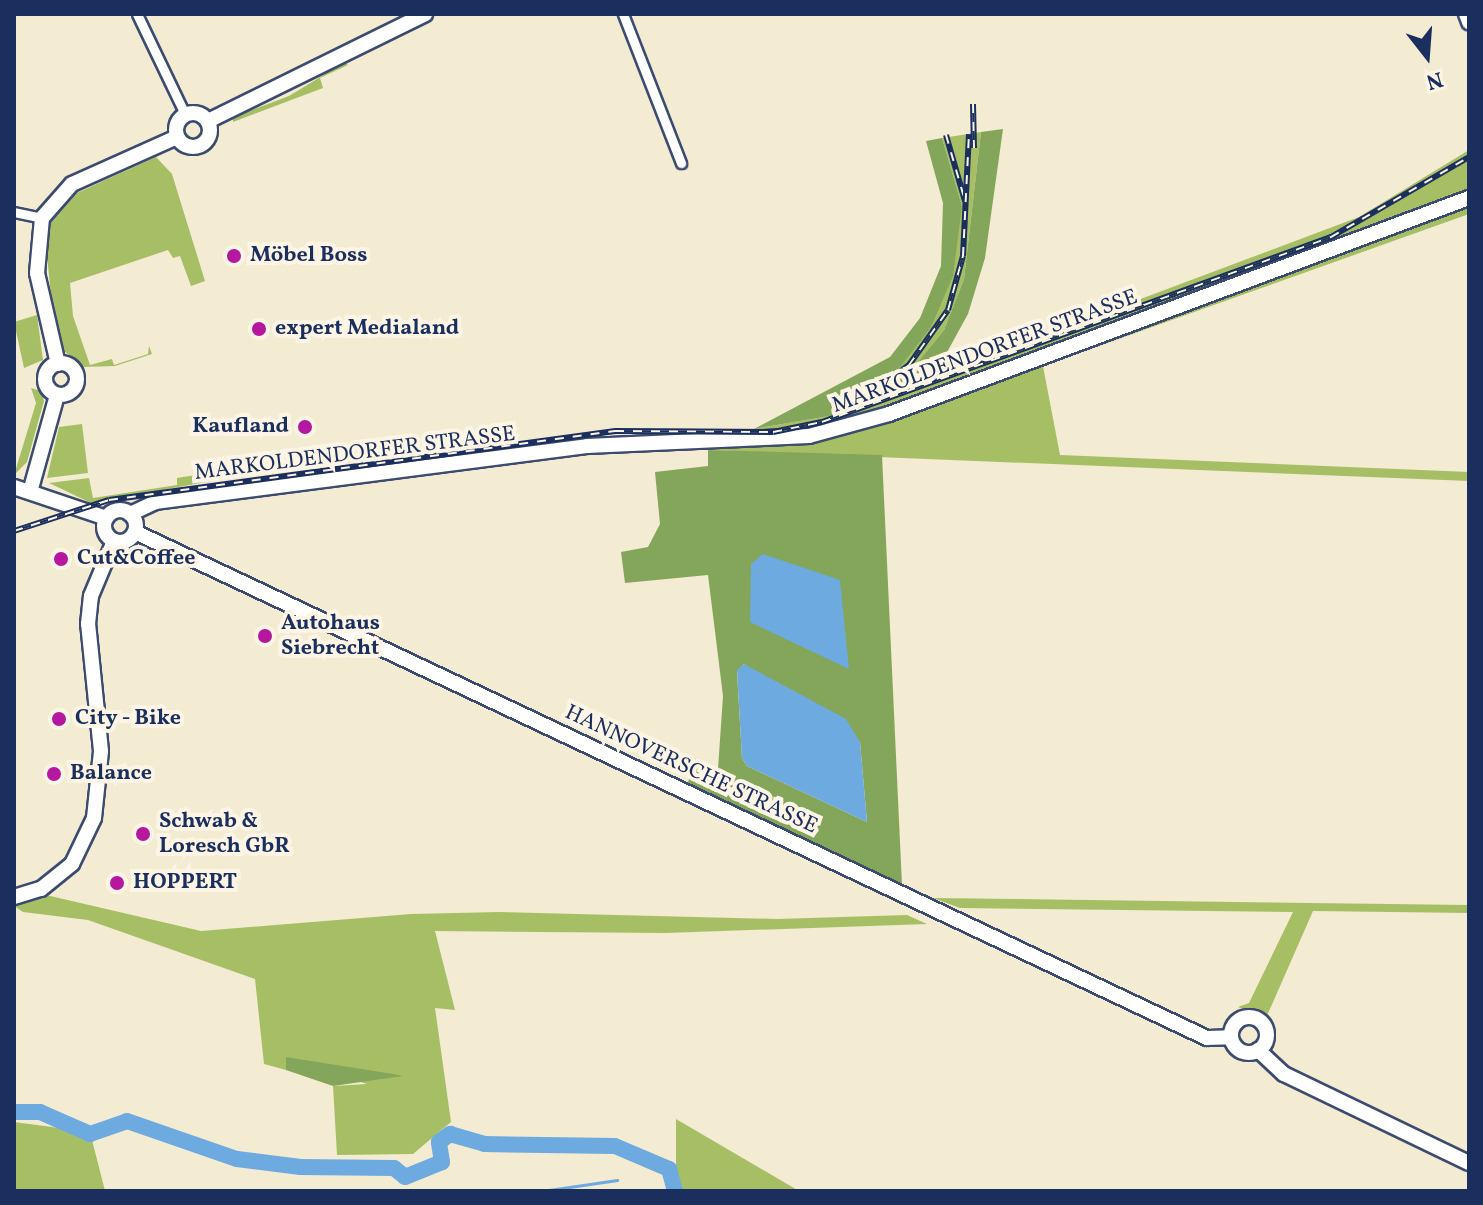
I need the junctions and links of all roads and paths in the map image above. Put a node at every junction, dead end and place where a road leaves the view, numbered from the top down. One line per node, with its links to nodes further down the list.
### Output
1 (137, 14): 6 (street)
2 (425, 14): 7 (main road)
3 (623, 14): 9 (street)
4 (1466, 14): 5 (main road)
5 (1469, 22)
6 (185, 114): 7 (main road); 8 (main road)
7 (208, 121): 8 (main road)
8 (177, 137): 12 (main road)
9 (681, 163)
10 (1465, 198): 17 (main road, MARKOLDENDORFER STRASSE)
11 (14, 212): 12 (street)
12 (42, 218): 13 (main road)
13 (58, 364): 14 (main road); 14 (main road)
14 (57, 395): 16 (main road)
15 (14, 487): 16 (main road)
16 (30, 492): 18 (main road)
17 (130, 514): 18 (main road); 19 (main road)
18 (106, 518): 20 (main road)
19 (135, 532): 20 (main road); 22 (main road, HANNOVERSCHE STRASSE)
20 (114, 541): 21 (main road)
21 (14, 897)
22 (1231, 1037): 23 (main road, HANNOVERSCHE STRASSE); 23 (main road)
23 (1258, 1050): 24 (main road, HANNOVERSCHE STRASSE)
24 (1469, 1163)

